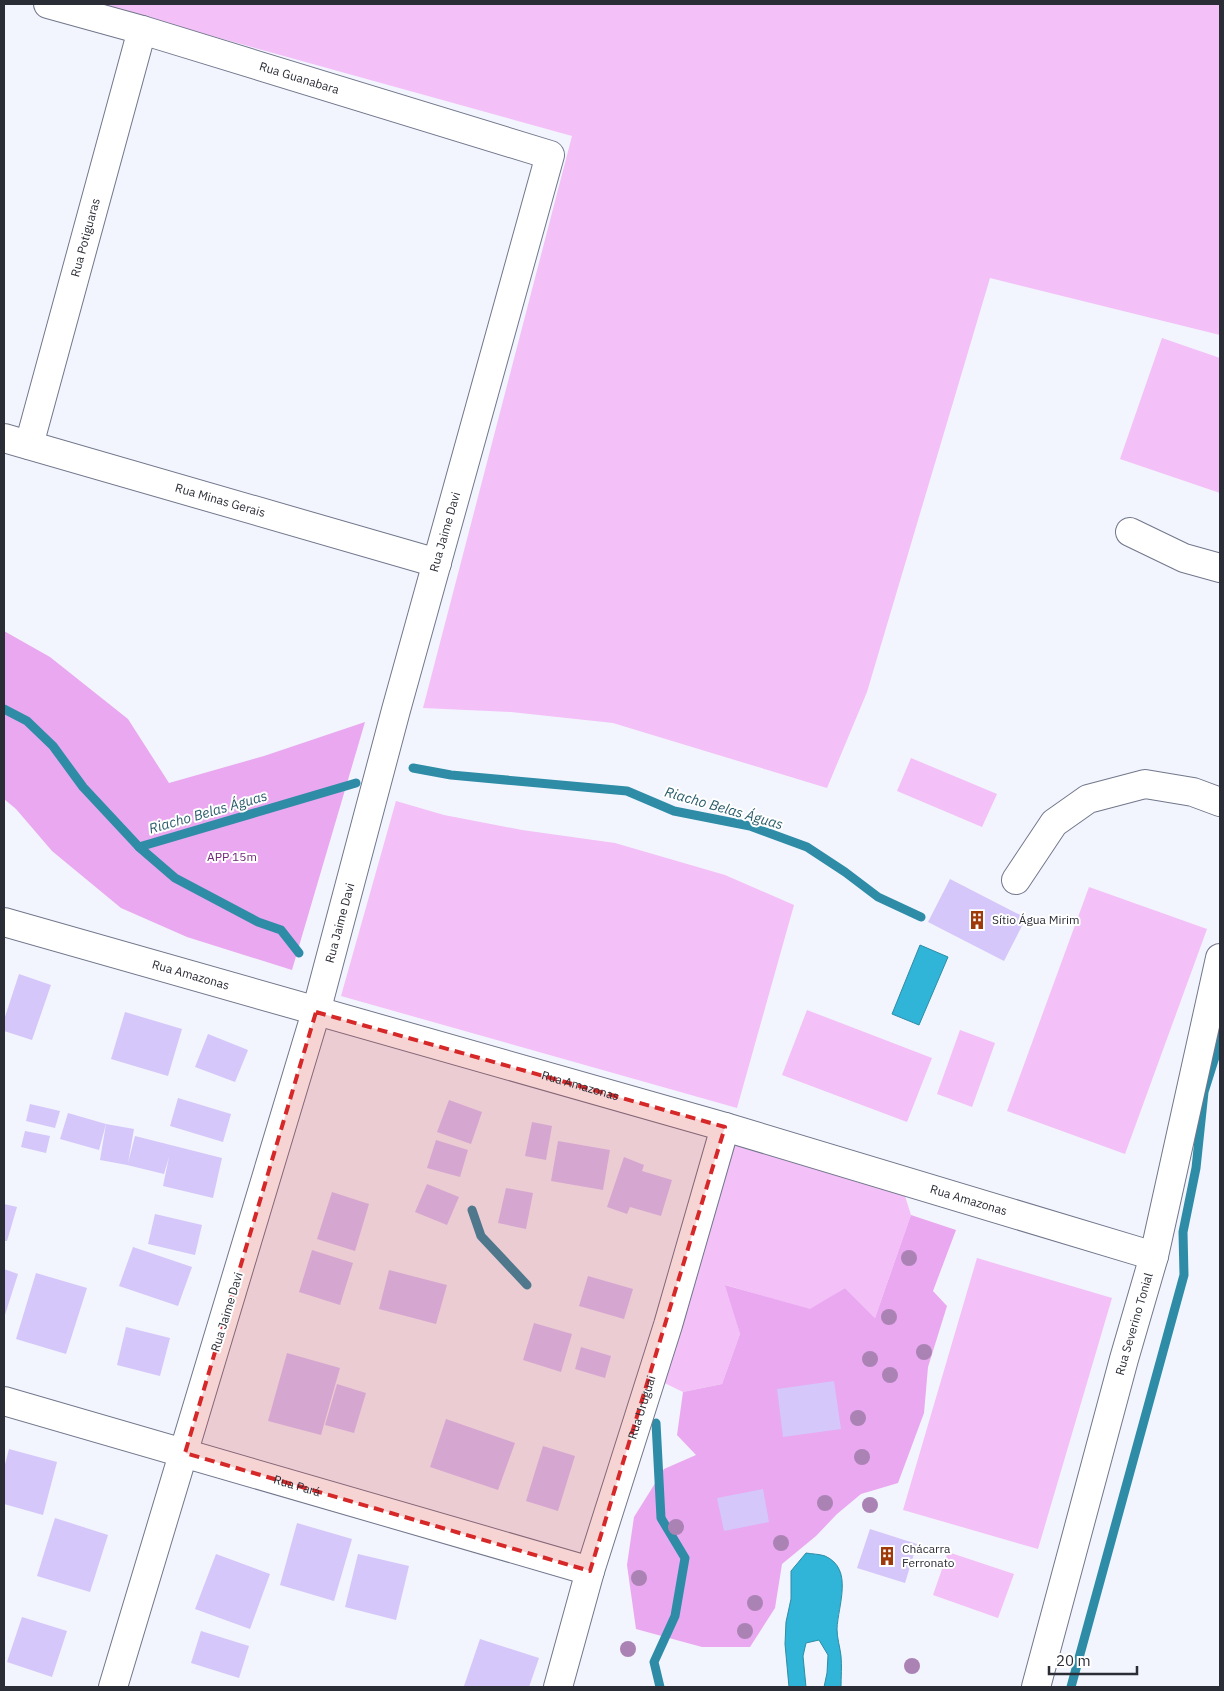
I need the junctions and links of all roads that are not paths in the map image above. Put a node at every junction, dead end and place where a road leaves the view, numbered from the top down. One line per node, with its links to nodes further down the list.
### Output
1 (48, 4): 2 (street, Rua Guanabara)
2 (142, 30): 3 (street, Rua Guanabara); 4 (street, Rua Potiguaras)
3 (550, 155): 6 (street, Rua Jaime Davi)
4 (16, 441): 6 (street, Rua Minas Gerais)
5 (1130, 532): 7 (street)
6 (436, 564): 12 (street, Rua Jaime Davi)
7 (1220, 568)
8 (1220, 802): 9 (street)
9 (1016, 880)
10 (4, 922): 12 (street, Rua Amazonas)
11 (1220, 958): 14 (street, Rua Severino Tonial)
12 (316, 1012): 13 (street, Rua Amazonas); 16 (street, Rua Jaime Davi)
13 (726, 1127): 14 (street, Rua Amazonas); 17 (street, Rua Uruguai)
14 (1154, 1256): 20 (street, Rua Severino Tonial)
15 (4, 1401): 16 (street, Rua Pará)
16 (185, 1453): 17 (street, Rua Pará); 18 (street, Rua Jaime Davi)
17 (590, 1572): 19 (street, Rua Uruguai)
18 (113, 1687)
19 (558, 1687)
20 (1036, 1687)

